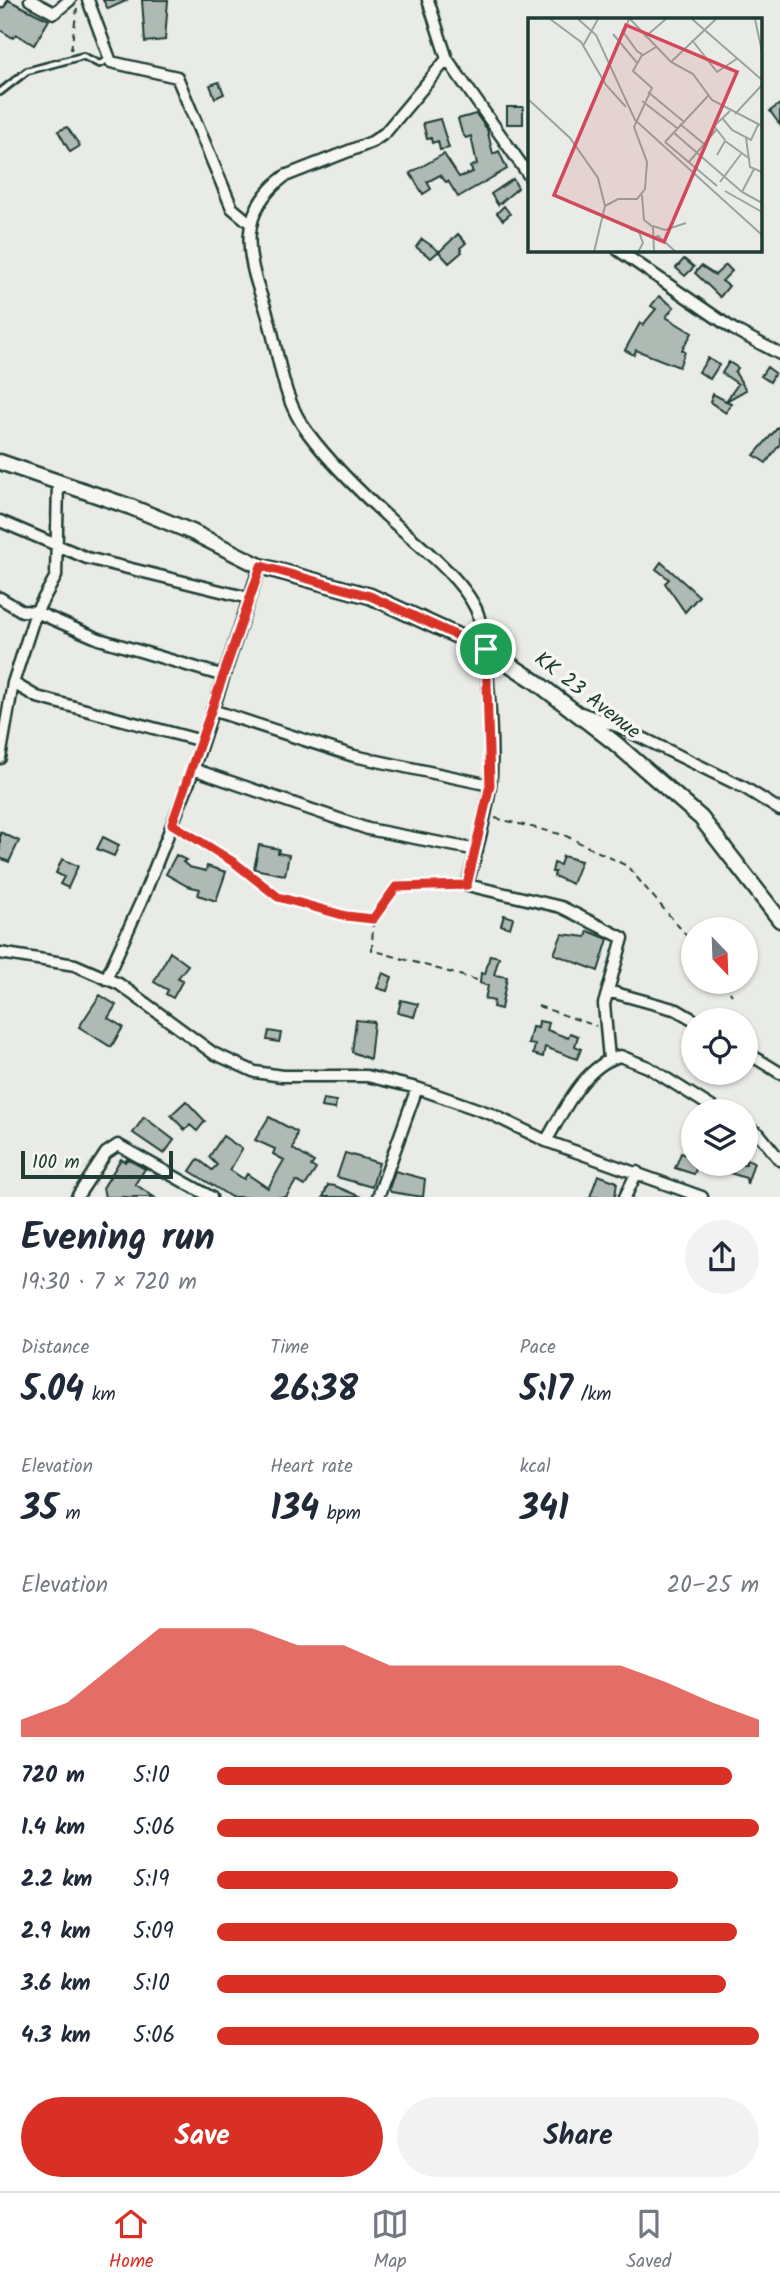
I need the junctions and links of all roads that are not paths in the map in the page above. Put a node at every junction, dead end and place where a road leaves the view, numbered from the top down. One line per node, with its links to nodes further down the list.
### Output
1 (30, 0): 3 (street)
2 (428, 0): 4 (street)
3 (79, 1): 5 (street)
4 (447, 58): 7 (street); 8 (street)
5 (109, 59): 6 (lane); 8 (street)
6 (0, 92)
7 (528, 174)
8 (250, 223): 19 (street)
9 (621, 252): 10 (street)
10 (780, 354)
11 (0, 463): 12 (main road, KK 23 Avenue)
12 (58, 483): 14 (street); 15 (main road, KK 23 Avenue)
13 (0, 521): 14 (street)
14 (54, 545): 17 (street); 18 (street)
15 (261, 566): 17 (street); 19 (main road, KK 23 Avenue)
16 (0, 598): 18 (street)
17 (249, 598): 20 (street)
18 (36, 612): 20 (street); 21 (street)
19 (486, 649): 22 (main road, KK 23 Avenue); 27 (street)
20 (224, 676): 23 (street)
21 (13, 683): 24 (street); 25 (street)
22 (571, 709): 28 (street); 30 (main road, KK 23 Avenue)
23 (212, 710): 24 (street); 27 (street)
24 (202, 741): 26 (street)
25 (0, 758)
26 (193, 769): 29 (street); 32 (street)
27 (490, 785): 29 (street)
28 (780, 810)
29 (477, 850): 33 (street)
30 (780, 920)
31 (0, 953): 32 (street)
32 (106, 979): 38 (street)
33 (608, 991): 34 (street); 35 (street)
34 (681, 1012)
35 (609, 1059): 39 (street); 41 (street)
36 (758, 1059): 37 (street)
37 (780, 1073)
38 (417, 1088): 41 (street); 46 (street)
39 (699, 1099)
40 (758, 1133): 42 (street)
41 (547, 1142): 43 (street)
42 (780, 1160)
43 (637, 1172): 47 (street); 48 (street)
44 (77, 1197): 45 (street)
45 (211, 1197)
46 (378, 1197)
47 (625, 1197)
48 (701, 1197)

